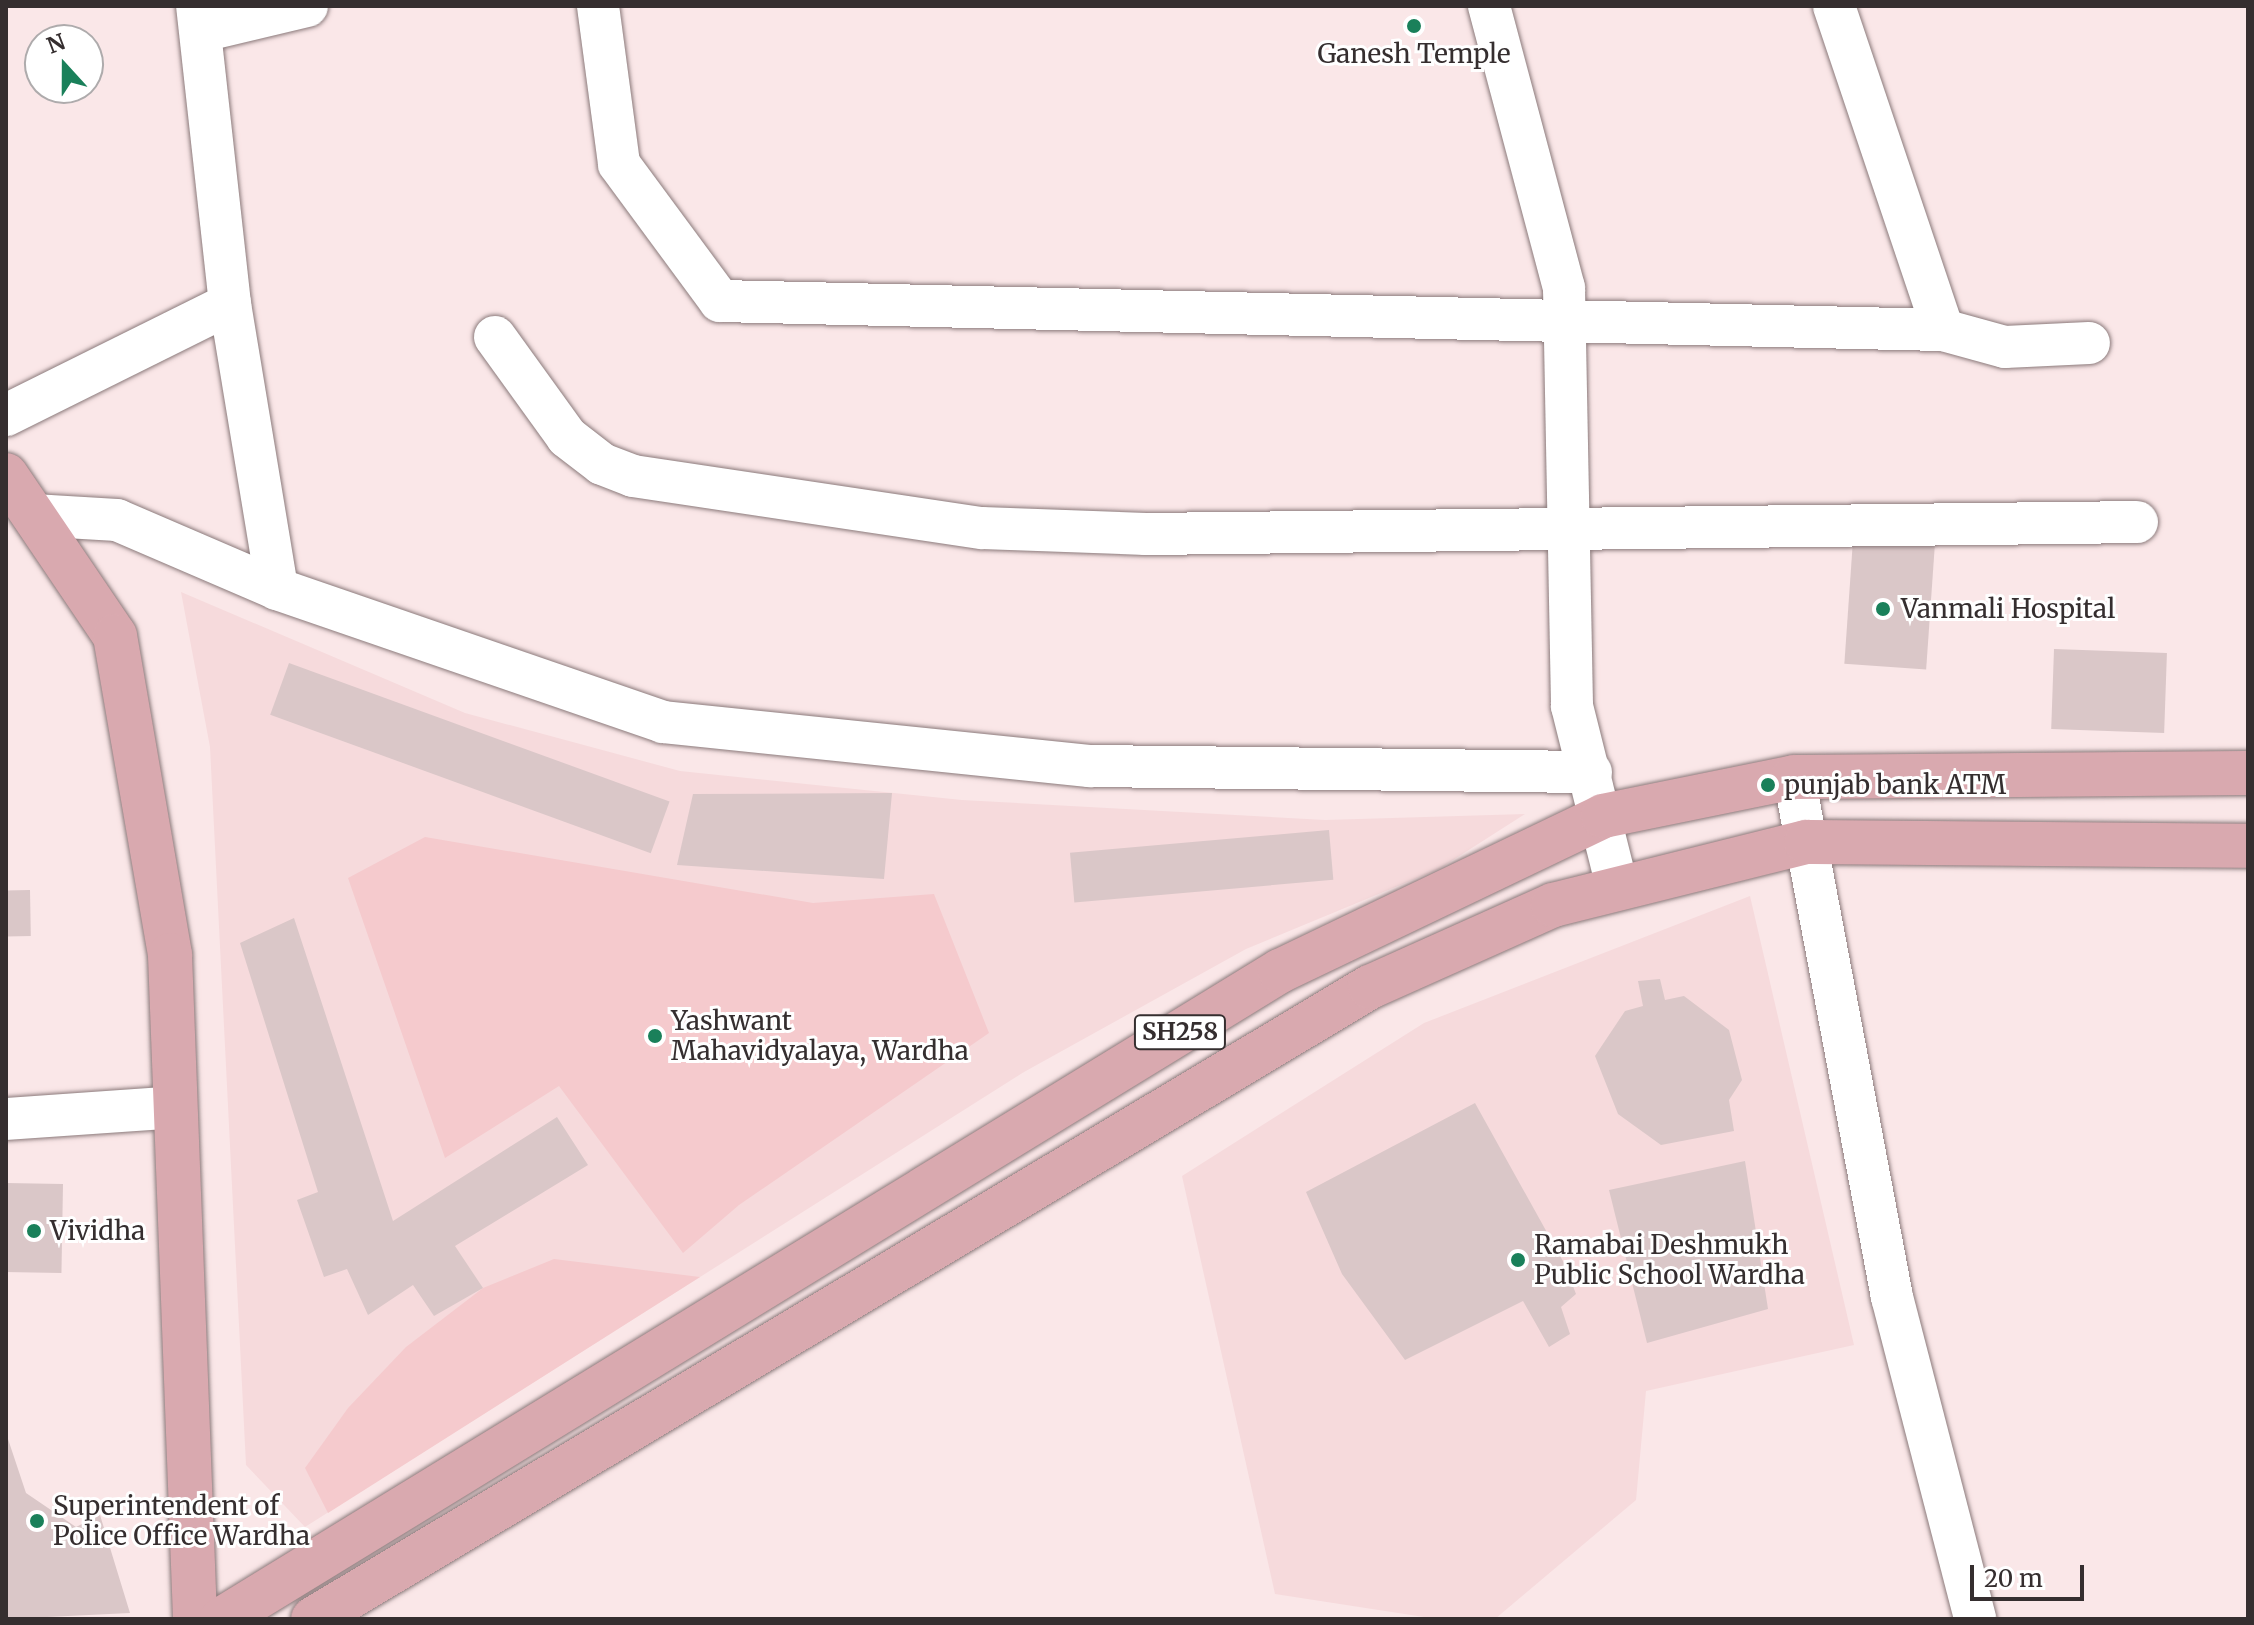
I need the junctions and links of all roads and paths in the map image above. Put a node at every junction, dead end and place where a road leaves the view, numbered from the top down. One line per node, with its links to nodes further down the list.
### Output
1 (307, 6): 5 (street)
2 (598, 6): 7 (street)
3 (1489, 6): 7 (street)
4 (1834, 6): 8 (street)
5 (200, 18): 6 (street)
6 (230, 304): 11 (street); 16 (street)
7 (1564, 322): 8 (street); 15 (street)
8 (1943, 330): 10 (street)
9 (495, 337): 15 (street)
10 (2089, 343)
11 (6, 415)
12 (6, 475): 13 (main road)
13 (33, 515): 16 (street); 24 (main road)
14 (2137, 522): 15 (street)
15 (1569, 531): 17 (street)
16 (277, 589): 17 (street)
17 (1591, 772): 20 (street)
18 (2248, 773): 19 (main road, SH258)
19 (1794, 777): 20 (main road, SH258); 21 (street)
20 (1603, 816): 23 (street); 27 (main road, SH258)
21 (1806, 842): 22 (main road, SH258); 23 (main road, SH258); 29 (street)
22 (2248, 846)
23 (1617, 886): 28 (main road, SH258)
24 (176, 1107): 25 (street); 26 (main road)
25 (6, 1119)
26 (195, 1619)
27 (222, 1619)
28 (313, 1619)
29 (1975, 1619)

